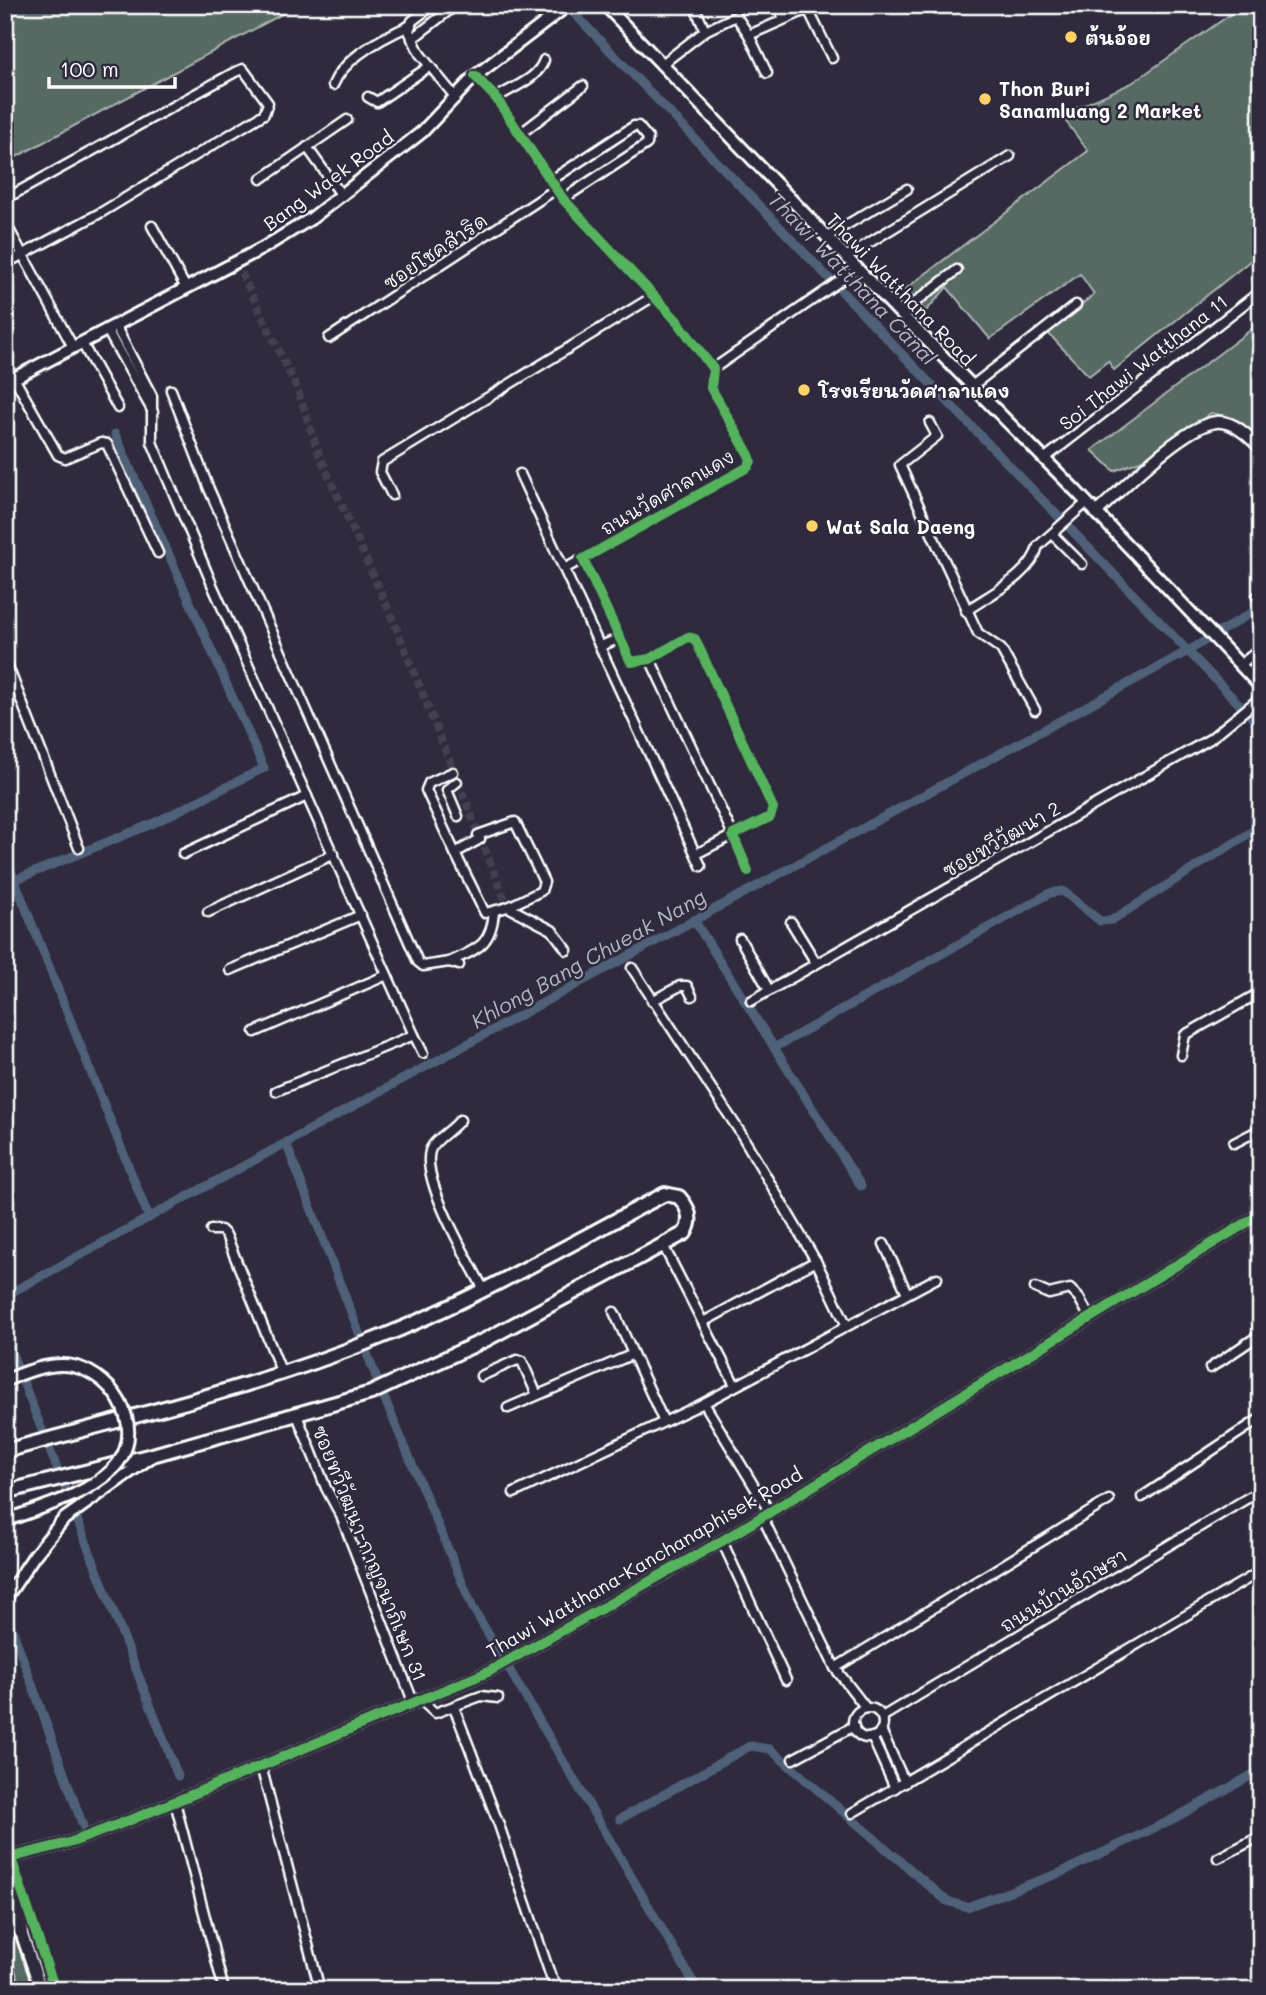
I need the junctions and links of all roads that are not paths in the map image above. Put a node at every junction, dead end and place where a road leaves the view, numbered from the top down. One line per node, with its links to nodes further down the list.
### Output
1 (433, 5): 8 (street)
2 (456, 5): 11 (street)
3 (568, 5): 17 (main road, Bang Waek Road)
4 (605, 5): 14 (main road, Thawi Watthana Road)
5 (695, 5): 9 (street)
6 (779, 5): 7 (street)
7 (783, 17): 10 (street); 12 (street)
8 (411, 25): 11 (street); 18 (street)
9 (705, 31): 10 (street); 14 (street)
10 (749, 35): 16 (street)
11 (412, 39): 15 (street)
12 (831, 58)
13 (544, 60): 22 (street)
14 (661, 65): 36 (main road, Thawi Watthana Road)
15 (430, 66): 20 (street); 21 (street)
16 (767, 73)
17 (475, 76): 21 (main road, Bang Waek Road); 22 (street, ถนนวัดศาลาแดง)
18 (333, 85)
19 (583, 86): 24 (street)
20 (368, 97)
21 (456, 97): 31 (main road, Bang Waek Road)
22 (496, 98): 24 (street, ถนนวัดศาลาแดง)
23 (347, 120): 25 (street)
24 (520, 134): 28 (street, ถนนวัดศาลาแดง)
25 (307, 147): 27 (street); 31 (street)
26 (1010, 156): 38 (street)
27 (261, 178)
28 (550, 181): 30 (street, ถนนวัดศาลาแดง); 33 (street)
29 (907, 188): 36 (street)
30 (556, 189): 33 (street, ถนนวัดศาลาแดง); 48 (street, ซอยโชคสำริด)
31 (342, 197): 42 (main road, Bang Waek Road)
32 (5, 199): 37 (street)
33 (563, 199): 44 (street, ถนนวัดศาลาแดง)
34 (5, 222): 37 (street)
35 (152, 226): 42 (street)
36 (826, 237): 38 (main road, Thawi Watthana Road)
37 (23, 254): 39 (street); 49 (street)
38 (846, 257): 40 (main road, Thawi Watthana Road)
39 (5, 264)
40 (857, 269): 46 (main road, Thawi Watthana Road); 50 (street)
41 (957, 270): 46 (street)
42 (186, 288): 47 (main road, Bang Waek Road)
43 (1261, 291): 57 (street, Soi Thawi Watthana 11)
44 (654, 296): 50 (street, ถนนวัดศาลาแดง); 59 (street)
45 (1076, 305): 52 (street)
46 (900, 314): 52 (main road, Thawi Watthana Road)
47 (111, 328): 49 (main road, Bang Waek Road); 79 (street)
48 (329, 338)
49 (78, 345): 51 (main road, Bang Waek Road); 54 (street)
50 (713, 369): 64 (street, ถนนวัดศาลาแดง)
51 (10, 381): 63 (street)
52 (972, 386): 57 (main road, Thawi Watthana Road)
53 (171, 390): 96 (street)
54 (118, 408)
55 (930, 423): 67 (street)
56 (1261, 449): 61 (street)
57 (1044, 458): 60 (main road, Thawi Watthana Road)
58 (520, 474): 66 (street)
59 (392, 495)
60 (1086, 503): 61 (main road, Thawi Watthana Road); 62 (street)
61 (1096, 513): 73 (main road, Thawi Watthana Road)
62 (1052, 534): 65 (street); 67 (street)
63 (158, 553)
64 (583, 559): 66 (street); 68 (street)
65 (1082, 564)
66 (564, 569): 69 (street)
67 (966, 611): 76 (street)
68 (620, 638): 69 (street); 72 (street)
69 (601, 646): 86 (street)
70 (1261, 648): 73 (street)
71 (5, 659): 82 (street)
72 (650, 659): 81 (street); 81 (street)
73 (1240, 665): 74 (main road, Thawi Watthana Road)
74 (1261, 687)
75 (1258, 700): 97 (street, ซอยทวีวัฒนา 2)
76 (1035, 710)
77 (453, 772): 83 (street)
78 (457, 782): 80 (street)
79 (307, 796): 84 (street); 85 (street)
80 (458, 816)
81 (733, 835): 86 (street); 88 (street)
82 (79, 848)
83 (456, 853): 89 (street); 91 (street)
84 (183, 854)
85 (334, 854): 90 (street); 92 (street)
86 (696, 854): 87 (street)
87 (701, 866)
88 (748, 872)
89 (508, 907): 91 (street); 95 (street)
90 (208, 912)
91 (494, 912): 96 (street)
92 (361, 915): 100 (street); 101 (street)
93 (791, 922): 97 (street)
94 (740, 939): 102 (street)
95 (567, 950)
96 (449, 962): 98 (street)
97 (816, 963): 102 (street, ซอยทวีวัฒนา 2)
98 (459, 965)
99 (632, 968): 106 (street)
100 (230, 970)
101 (387, 975): 107 (street); 108 (street)
102 (769, 989): 105 (street, ซอยทวีวัฒนา 2)
103 (1261, 992): 110 (street)
104 (692, 996): 106 (street)
105 (751, 1001)
106 (652, 1002): 119 (street)
107 (255, 1032)
108 (414, 1035): 109 (street); 111 (street)
109 (423, 1053)
110 (1181, 1055)
111 (276, 1091)
112 (460, 1120): 122 (street)
113 (1261, 1129): 114 (street)
114 (1234, 1143)
115 (1261, 1214): 125 (street, Thawi Watthana-Kanchanaphisek Road)
116 (211, 1230): 131 (street)
117 (884, 1244): 123 (street)
118 (663, 1245): 122 (main road); 126 (street); 138 (main road)
119 (816, 1261): 126 (street); 127 (street)
120 (937, 1278): 123 (street)
121 (1035, 1288): 125 (street)
122 (484, 1290): 131 (main road)
123 (907, 1293): 127 (street)
124 (614, 1312): 129 (street)
125 (1090, 1318): 148 (street, Thawi Watthana-Kanchanaphisek Road)
126 (705, 1321): 134 (street)
127 (846, 1324): 134 (street)
128 (1261, 1334): 130 (street)
129 (631, 1355): 135 (street); 140 (street)
130 (1210, 1368)
131 (281, 1371): 141 (main road)
132 (481, 1376): 135 (street)
133 (5, 1381): 149 (main road, bridge)
134 (735, 1385): 136 (street)
135 (537, 1395): 137 (street)
136 (704, 1403): 140 (street); 148 (street)
137 (508, 1408)
138 (297, 1415): 142 (main road); 156 (street, ซอยทวีวัฒนา-กาญจนาภิเษก 31)
139 (1261, 1418): 146 (street)
140 (663, 1420): 145 (street)
141 (5, 1451)
142 (156, 1454): 144 (main road); 152 (main road)
143 (1261, 1490): 159 (street, ถนนบ้านอักษรา)
144 (5, 1492)
145 (514, 1493)
146 (1142, 1497)
147 (1109, 1500): 153 (street)
148 (766, 1513): 150 (street, Thawi Watthana-Kanchanaphisek Road); 153 (street)
149 (5, 1521)
150 (722, 1541): 154 (street); 156 (street, Thawi Watthana-Kanchanaphisek Road)
151 (1261, 1571): 165 (street)
152 (5, 1599)
153 (835, 1668): 158 (street)
154 (786, 1680)
155 (498, 1698): 157 (street)
156 (418, 1702): 157 (street); 164 (street, Thawi Watthana-Kanchanaphisek Road)
157 (454, 1707): 180 (street)
158 (866, 1708): 159 (street); 160 (street)
159 (882, 1717): 161 (street)
160 (854, 1726): 162 (street); 163 (street)
161 (881, 1730): 162 (street); 165 (street)
162 (872, 1737): 166 (street)
163 (793, 1759)
164 (261, 1766): 167 (street, Thawi Watthana-Kanchanaphisek Road); 179 (street)
165 (905, 1783): 166 (street)
166 (895, 1788): 168 (street)
167 (175, 1802): 171 (street, Thawi Watthana-Kanchanaphisek Road); 178 (street)
168 (852, 1814)
169 (1261, 1836): 170 (street)
170 (1218, 1857)
171 (5, 1859)
172 (5, 1870): 174 (main road)
173 (5, 1909): 174 (main road)
174 (22, 1935): 177 (main road)
175 (5, 1966): 176 (main road)
176 (14, 1990)
177 (41, 1990)
178 (224, 1990)
179 (320, 1990)
180 (561, 1990)

